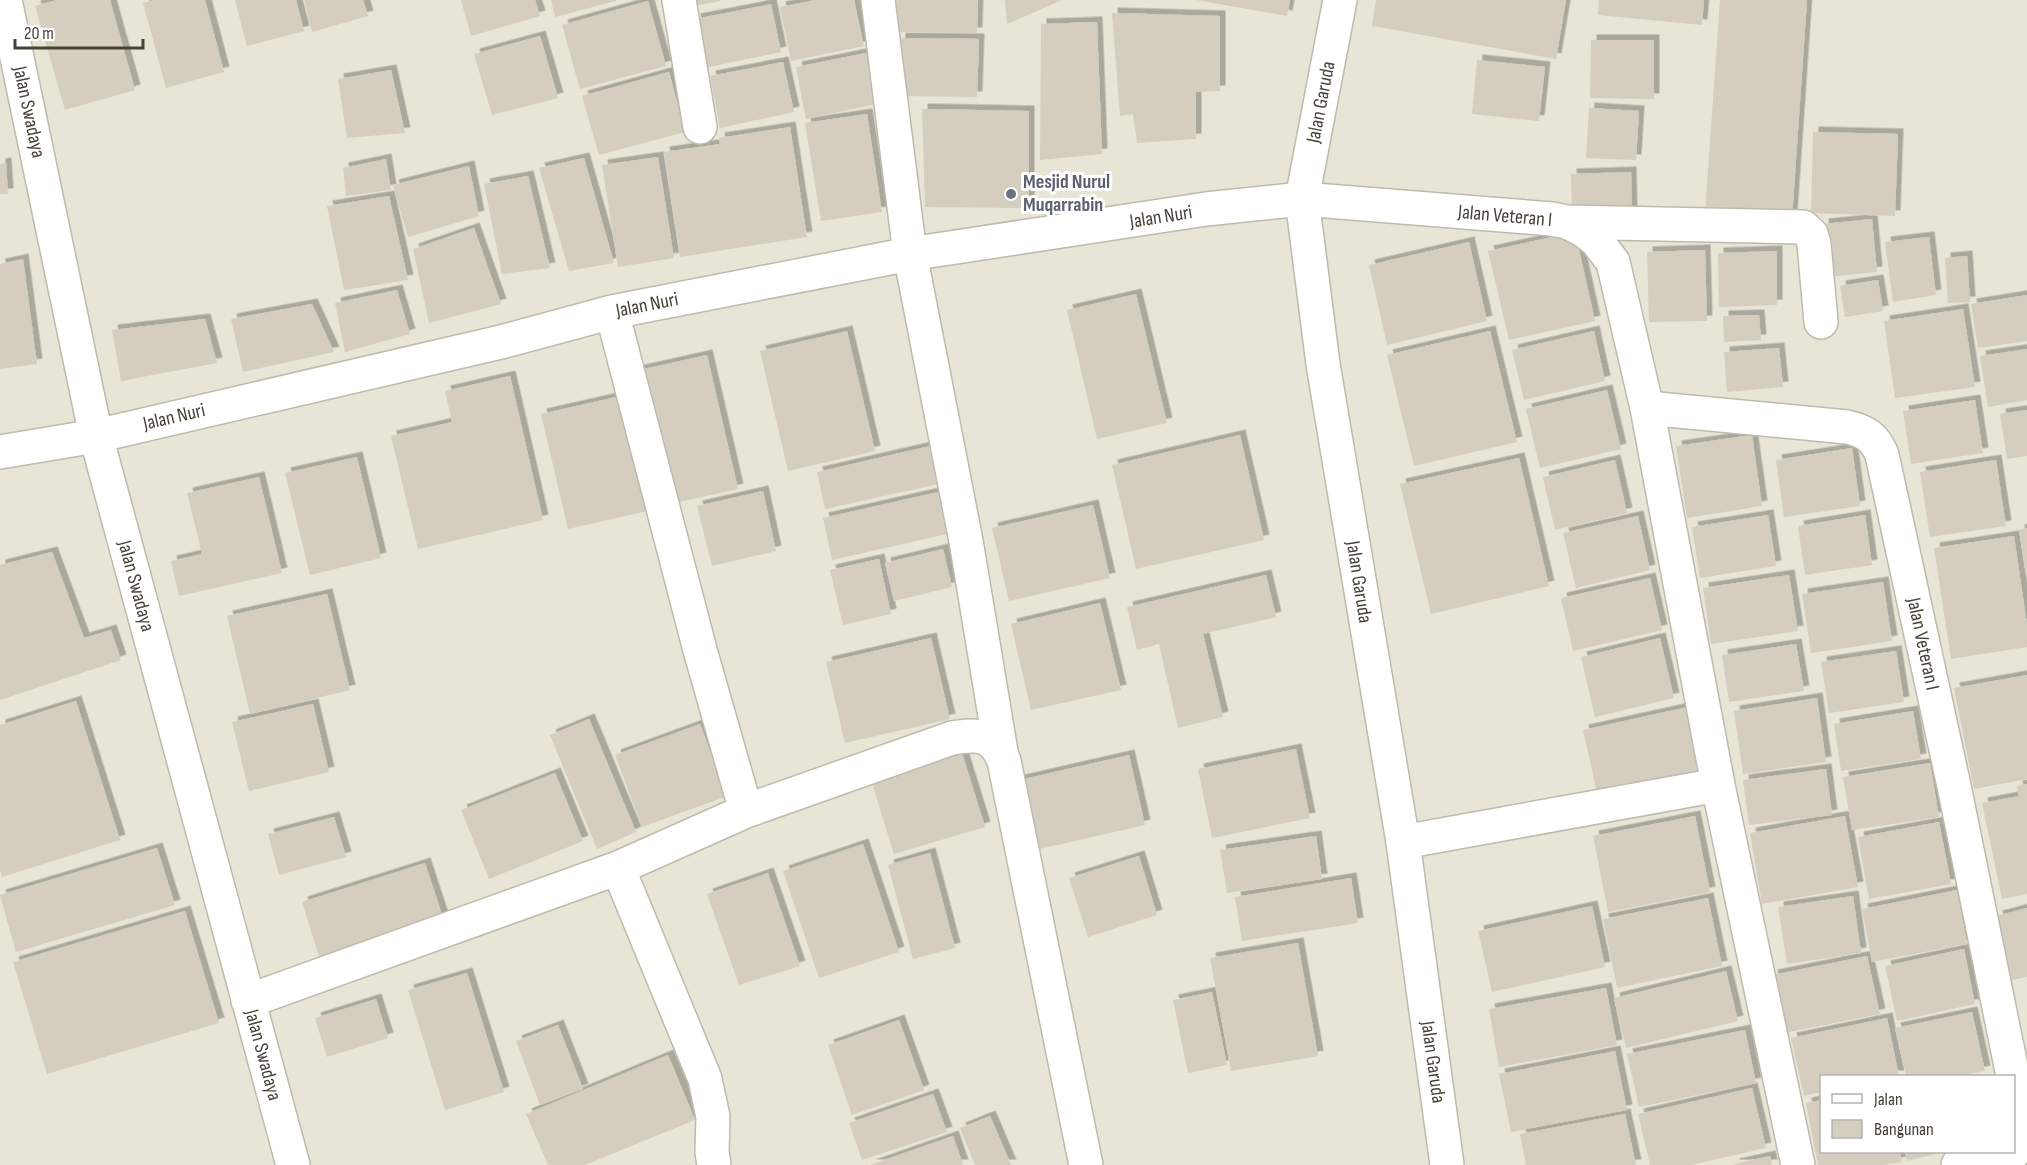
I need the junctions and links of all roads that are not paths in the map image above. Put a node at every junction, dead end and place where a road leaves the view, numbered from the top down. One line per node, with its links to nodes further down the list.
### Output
1 (6, 0): 12 (street, Jalan Swadaya)
2 (679, 0): 5 (street)
3 (878, 0): 8 (street)
4 (1340, 0): 6 (street, Jalan Garuda)
5 (700, 127)
6 (1302, 199): 7 (street, Jalan Veteran I); 8 (street, Jalan Nuri); 17 (street, Jalan Garuda)
7 (1567, 222): 10 (street); 11 (street, Jalan Veteran I)
8 (910, 254): 9 (street, Jalan Nuri); 14 (street)
9 (612, 312): 12 (street, Jalan Nuri); 16 (street)
10 (1821, 322)
11 (1647, 408): 15 (street, Jalan Veteran I); 20 (street, Jalan Veteran I)
12 (96, 436): 13 (street, Jalan Nuri); 19 (street, Jalan Swadaya)
13 (0, 452)
14 (1001, 752): 16 (street); 26 (street)
15 (1718, 785): 17 (street); 28 (street, Jalan Veteran I)
16 (747, 811): 18 (street)
17 (1403, 842): 27 (street, Jalan Garuda)
18 (618, 868): 19 (street); 25 (street)
19 (248, 1001): 24 (street, Jalan Swadaya)
20 (2012, 1075)
21 (2015, 1088): 22 (street, Jalan Veteran I)
22 (2015, 1151)
23 (2013, 1153): 29 (street, Jalan Veteran I)
24 (293, 1165)
25 (714, 1165)
26 (1086, 1165)
27 (1447, 1165)
28 (1798, 1165)
29 (1958, 1165)

